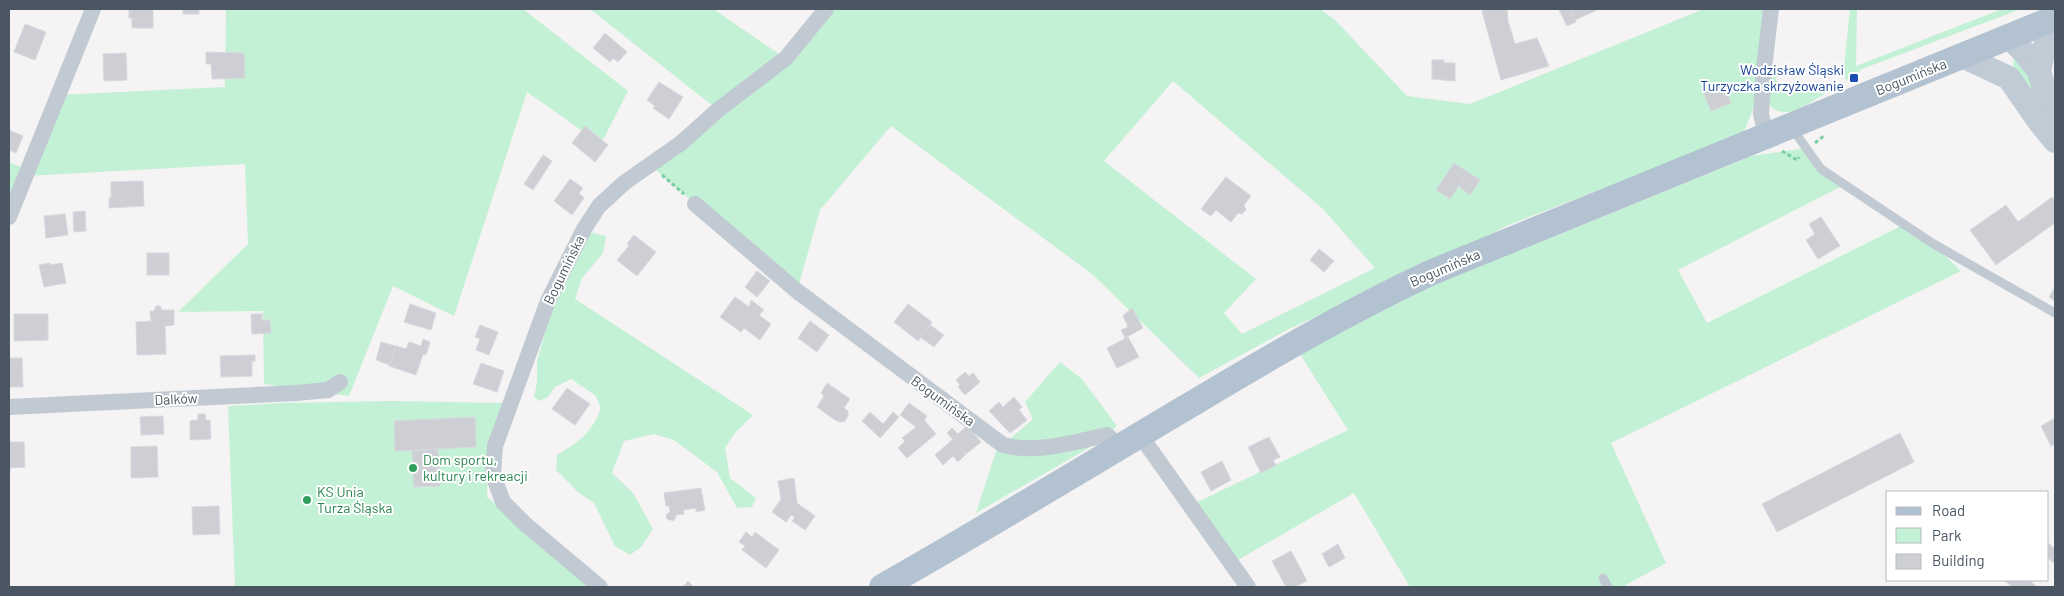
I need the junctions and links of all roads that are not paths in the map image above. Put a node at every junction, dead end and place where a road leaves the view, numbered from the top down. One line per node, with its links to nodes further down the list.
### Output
1 (93, 9): 14 (street)
2 (826, 9): 20 (street, Bogumińska)
3 (1771, 9): 11 (street)
4 (2055, 18): 5 (main road, Bogumińska); 7 (street)
5 (2009, 36): 6 (main road, Bogumińska); 7 (street); 8 (street)
6 (1962, 56): 8 (street); 9 (main road, Bogumińska)
7 (2039, 72): 10 (street)
8 (2009, 78): 12 (street)
9 (1791, 126): 11 (main road, Bogumińska); 15 (lane)
10 (2055, 126)
11 (1766, 135): 18 (main road, Bogumińska)
12 (2055, 141)
13 (696, 204): 18 (street, Bogumińska)
14 (9, 218)
15 (2055, 313)
16 (340, 382): 17 (street, Dalków)
17 (9, 407)
18 (1129, 440): 21 (main road, Bogumińska); 22 (street)
19 (1603, 578): 23 (lane)
20 (600, 587)
21 (882, 587)
22 (1248, 587)
23 (1608, 587)

